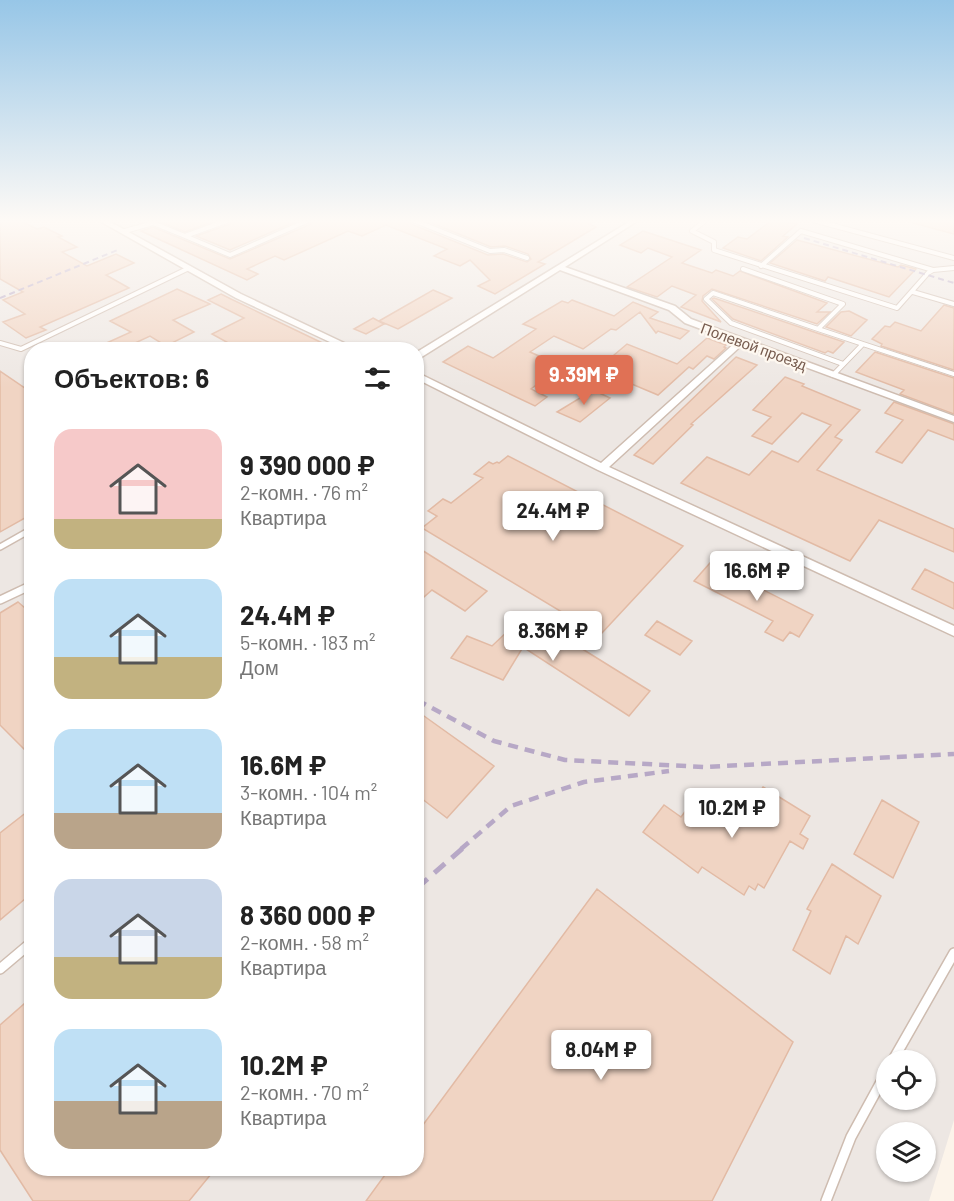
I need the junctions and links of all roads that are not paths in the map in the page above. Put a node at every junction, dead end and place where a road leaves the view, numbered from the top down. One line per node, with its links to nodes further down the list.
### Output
1 (172, 276): 12 (lane)
2 (204, 276): 13 (street)
3 (544, 276): 17 (street)
4 (583, 276): 11 (street, Полевой проезд)
5 (765, 276): 10 (lane)
6 (794, 276): 8 (lane)
7 (928, 276): 8 (lane)
8 (913, 292): 9 (lane)
9 (954, 304)
10 (818, 328): 15 (lane); 18 (lane)
11 (742, 341): 20 (street, Полевой проезд); 23 (street)
12 (36, 342)
13 (335, 342)
14 (0, 343): 16 (lane)
15 (863, 344): 18 (lane); 19 (lane)
16 (24, 348)
17 (424, 352)
18 (843, 364): 20 (lane)
19 (954, 374)
20 (833, 375): 22 (street, Полевой проезд)
21 (424, 379): 23 (street)
22 (954, 420)
23 (602, 468): 28 (street)
24 (24, 534): 25 (lane)
25 (0, 547)
26 (24, 589): 27 (lane)
27 (0, 600)
28 (954, 631)
29 (24, 949): 31 (lane)
30 (954, 953): 32 (lane)
31 (0, 969)
32 (899, 1050)
33 (876, 1091): 34 (lane)
34 (826, 1201)

